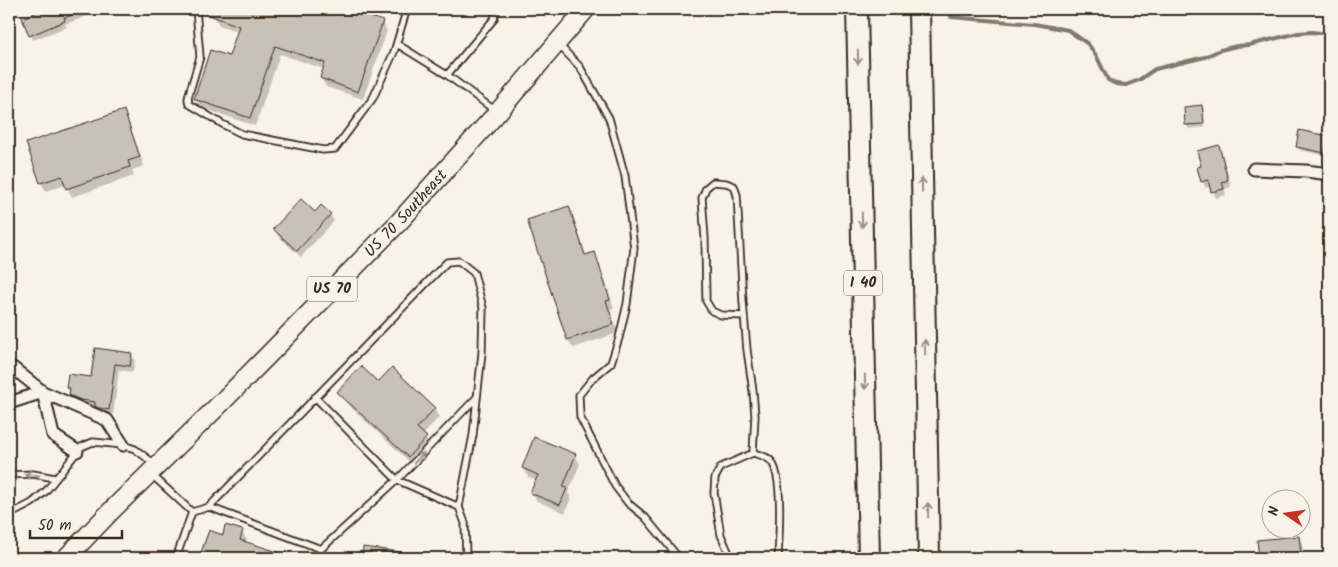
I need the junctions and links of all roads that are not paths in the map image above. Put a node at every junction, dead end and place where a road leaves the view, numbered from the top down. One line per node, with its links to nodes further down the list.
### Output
1 (196, 9): 8 (lane)
2 (409, 9): 8 (lane)
3 (495, 9): 9 (lane)
4 (586, 9): 7 (main road, US 70 Southeast / US 70)
5 (857, 9): 38 (highway, I 40, one-way to 38)
6 (919, 9): 39 (highway, one-way to 6)
7 (557, 43): 10 (main road, US 70 Southeast / US 70); 35 (lane)
8 (397, 44): 9 (lane)
9 (447, 75): 10 (lane)
10 (498, 112): 22 (main road, US 70 Southeast / US 70)
11 (1254, 169): 12 (street)
12 (1329, 174)
13 (744, 316): 13 (lane); 21 (lane)
14 (9, 372): 15 (street)
15 (43, 392): 18 (street); 19 (street); 20 (street)
16 (478, 396): 17 (lane); 25 (lane, one-way to 16); 26 (lane)
17 (315, 398): 25 (lane); 27 (lane)
18 (9, 403)
19 (122, 446): 20 (lane); 22 (lane)
20 (77, 451): 24 (lane)
21 (753, 453): 36 (lane); 37 (lane)
22 (154, 470): 28 (lane); 31 (main road, US 70 Southeast / US 70)
23 (9, 474): 24 (lane, one-way to 23)
24 (55, 478): 29 (lane)
25 (397, 480): 26 (lane); 30 (lane)
26 (459, 506): 34 (lane)
27 (209, 507): 28 (lane); 30 (lane)
28 (192, 512): 32 (lane)
29 (9, 515)
30 (321, 549): 33 (lane)
31 (66, 558)
32 (176, 558)
33 (317, 558)
34 (466, 558)
35 (679, 558)
36 (731, 558)
37 (778, 558)
38 (869, 558)
39 (930, 558)

